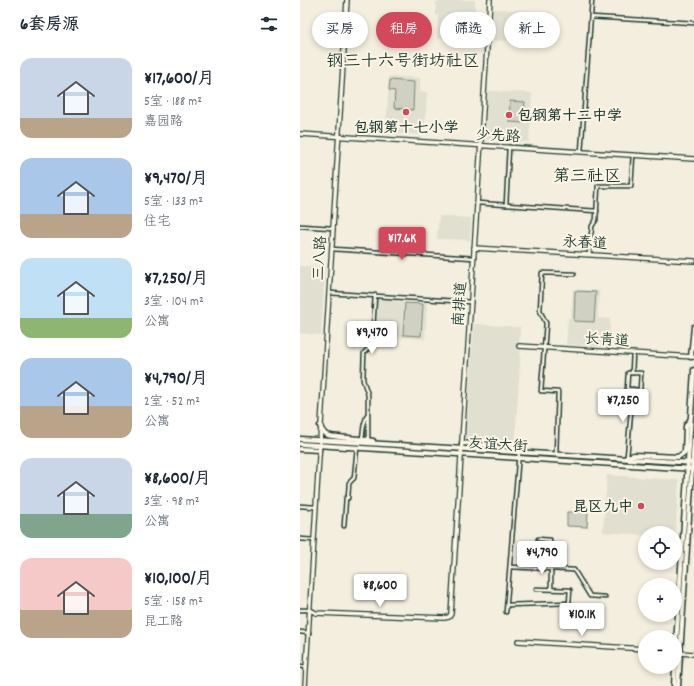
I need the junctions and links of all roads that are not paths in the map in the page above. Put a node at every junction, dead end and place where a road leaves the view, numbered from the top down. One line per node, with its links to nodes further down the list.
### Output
1 (347, 0): 7 (street, 三八路)
2 (490, 0): 8 (street, 南排道)
3 (592, 0): 4 (street)
4 (591, 17): 5 (street); 10 (street)
5 (694, 23)
6 (300, 134): 7 (street, 少先路)
7 (339, 137): 8 (street, 少先路); 17 (street, 三八路)
8 (480, 146): 9 (street, 少先路); 13 (street, 南排道)
9 (509, 147): 10 (street, 少先路); 14 (street)
10 (581, 152): 11 (street, 少先路)
11 (633, 155): 12 (street, 少先路); 15 (street)
12 (694, 159)
13 (477, 203): 14 (street); 18 (street, 南排道)
14 (506, 205): 15 (street)
15 (597, 210): 20 (street)
16 (300, 226): 17 (street)
17 (333, 228): 19 (street, 三八路)
18 (474, 248): 20 (street, 永春道); 21 (street, 南排道)
19 (332, 249): 21 (street); 24 (street, 三八路)
20 (589, 254): 22 (street, 永春道)
21 (474, 258): 26 (street, 南排道)
22 (694, 261)
23 (574, 274): 29 (street)
24 (329, 293): 25 (street); 37 (street, 三八路)
25 (375, 296): 26 (street); 35 (street)
26 (471, 302): 45 (street, 南排道)
27 (694, 327): 31 (main road)
28 (519, 346): 29 (street, 长青道)
29 (544, 347): 30 (street, 长青道); 51 (street)
30 (633, 353): 31 (street, 长青道); 33 (street)
31 (693, 357)
32 (694, 370): 36 (main road)
33 (632, 373): 34 (street); 34 (street)
34 (632, 389): 54 (street)
35 (367, 414): 38 (street); 41 (street)
36 (691, 418): 54 (main road); 55 (main road)
37 (320, 426): 38 (main road); 40 (street, 三八路)
38 (362, 438): 41 (main road)
39 (300, 439): 40 (main road, 友谊大街)
40 (319, 440): 44 (main road, 友谊大街); 46 (street, 三八路)
41 (368, 440): 44 (main road)
42 (694, 440): 52 (main road)
43 (300, 444): 46 (main road, 友谊大街)
44 (379, 444): 45 (main road, 友谊大街)
45 (462, 446): 49 (main road, 友谊大街); 50 (street, 南排道)
46 (319, 447): 47 (main road, 友谊大街); 48 (main road); 59 (street, 三八路)
47 (357, 448): 50 (main road, 友谊大街); 60 (street)
48 (300, 449)
49 (519, 452): 51 (main road, 友谊大街); 53 (street)
50 (461, 454): 53 (main road, 友谊大街); 71 (street, 南排道)
51 (556, 454): 54 (main road, 友谊大街)
52 (694, 454): 55 (main road)
53 (519, 458): 56 (main road, 友谊大街); 64 (street)
54 (625, 458): 55 (main road, 友谊大街)
55 (691, 463): 56 (main road)
56 (691, 469): 57 (main road); 73 (main road)
57 (693, 478): 74 (main road)
58 (300, 506): 59 (street)
59 (316, 507): 63 (street, 三八路)
60 (344, 526)
61 (300, 539): 63 (street)
62 (538, 539): 65 (street)
63 (314, 540): 71 (street, 三八路)
64 (510, 567): 65 (street); 69 (street)
65 (550, 568): 67 (street); 68 (street)
66 (536, 589): 67 (street)
67 (551, 590): 69 (street)
68 (604, 598)
69 (507, 605): 72 (street)
70 (300, 610): 71 (street)
71 (310, 610): 76 (street, 三八路)
72 (506, 612)
73 (677, 630)
74 (682, 630)
75 (300, 632): 76 (street)
76 (309, 633): 82 (street, 三八路)
77 (518, 641): 78 (street)
78 (638, 649)
79 (682, 653): 80 (street)
80 (694, 654)
81 (300, 666): 82 (street)
82 (306, 667): 86 (street, 三八路)
83 (675, 674): 87 (main road)
84 (679, 674): 88 (main road)
85 (300, 684): 86 (street)
86 (305, 685)
87 (674, 686)
88 (678, 686)

